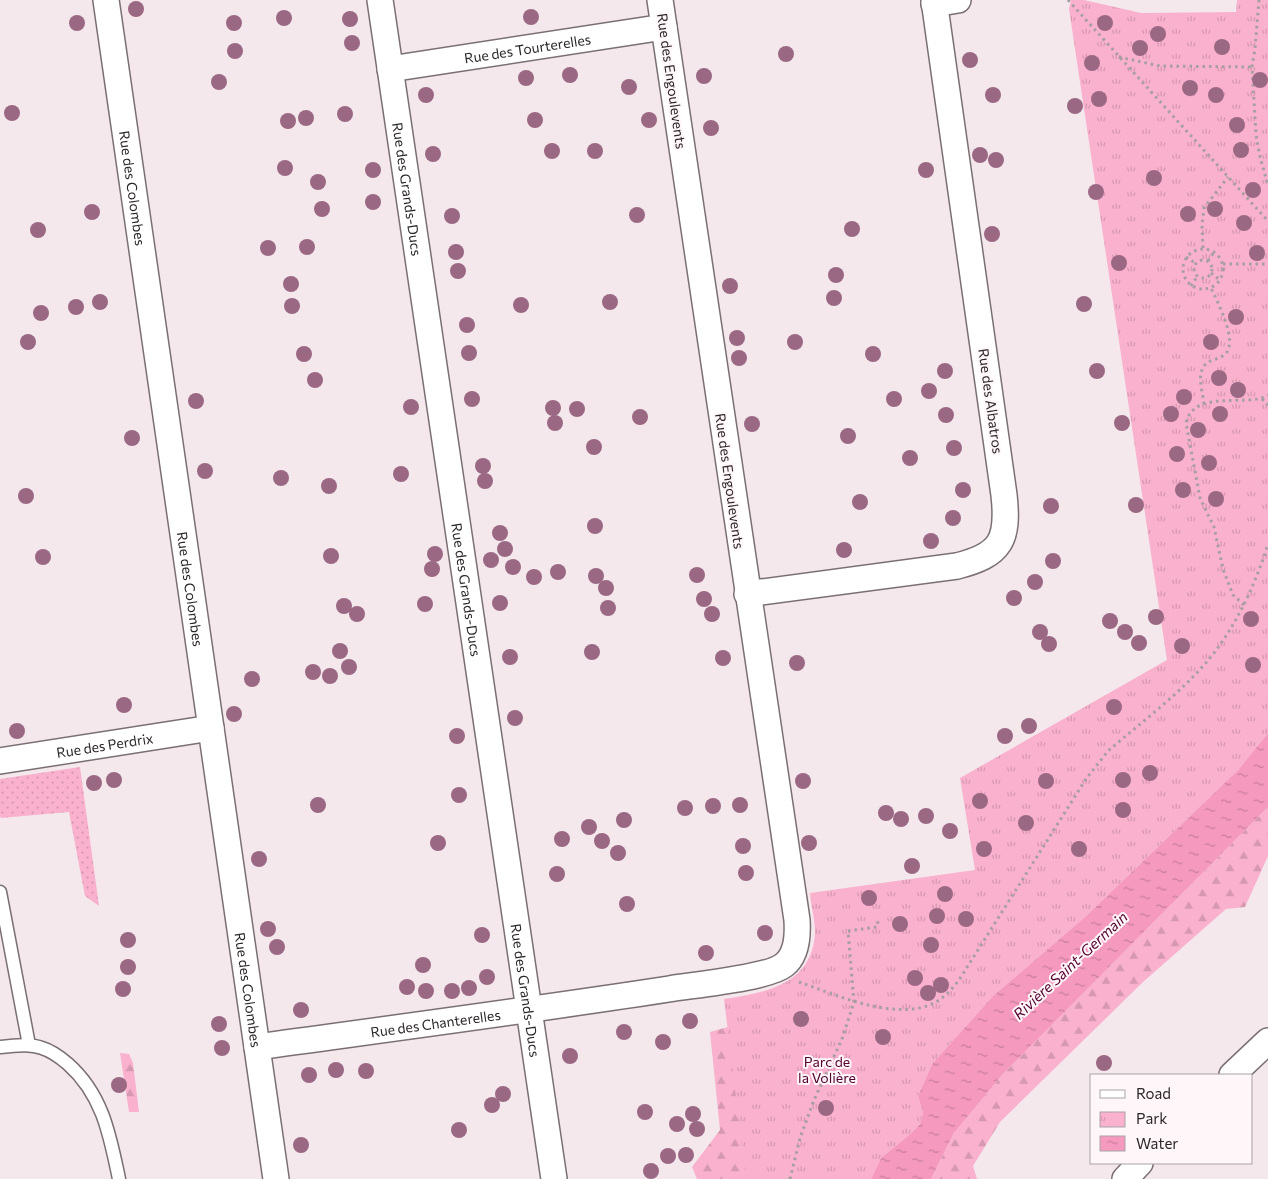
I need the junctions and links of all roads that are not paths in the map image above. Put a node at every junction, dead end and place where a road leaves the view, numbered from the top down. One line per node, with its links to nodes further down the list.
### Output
1 (106, 0): 8 (street, Rue des Colombes)
2 (380, 0): 6 (street, Rue des Grands-Ducs)
3 (660, 0): 5 (street, Rue des Engoulevents)
4 (942, 1): 7 (street, Rue des Albatros)
5 (664, 27): 6 (street, Rue des Tourterelles); 7 (street, Rue des Engoulevents)
6 (390, 69): 12 (street, Rue des Grands-Ducs)
7 (747, 594): 11 (street, Rue des Engoulevents)
8 (210, 728): 9 (street, Rue des Perdrix); 16 (street, Rue des Colombes)
9 (0, 761)
10 (0, 892): 14 (lane)
11 (790, 969): 12 (street, Rue des Chanterelles)
12 (529, 1011): 16 (street, Rue des Chanterelles); 21 (street, Rue des Grands-Ducs)
13 (1268, 1041): 17 (street)
14 (29, 1045): 15 (lane); 19 (lane)
15 (0, 1047)
16 (257, 1047): 20 (street, Rue des Colombes)
17 (1233, 1074)
18 (1139, 1164): 22 (street)
19 (119, 1179)
20 (276, 1179)
21 (554, 1179)
22 (1125, 1179)

